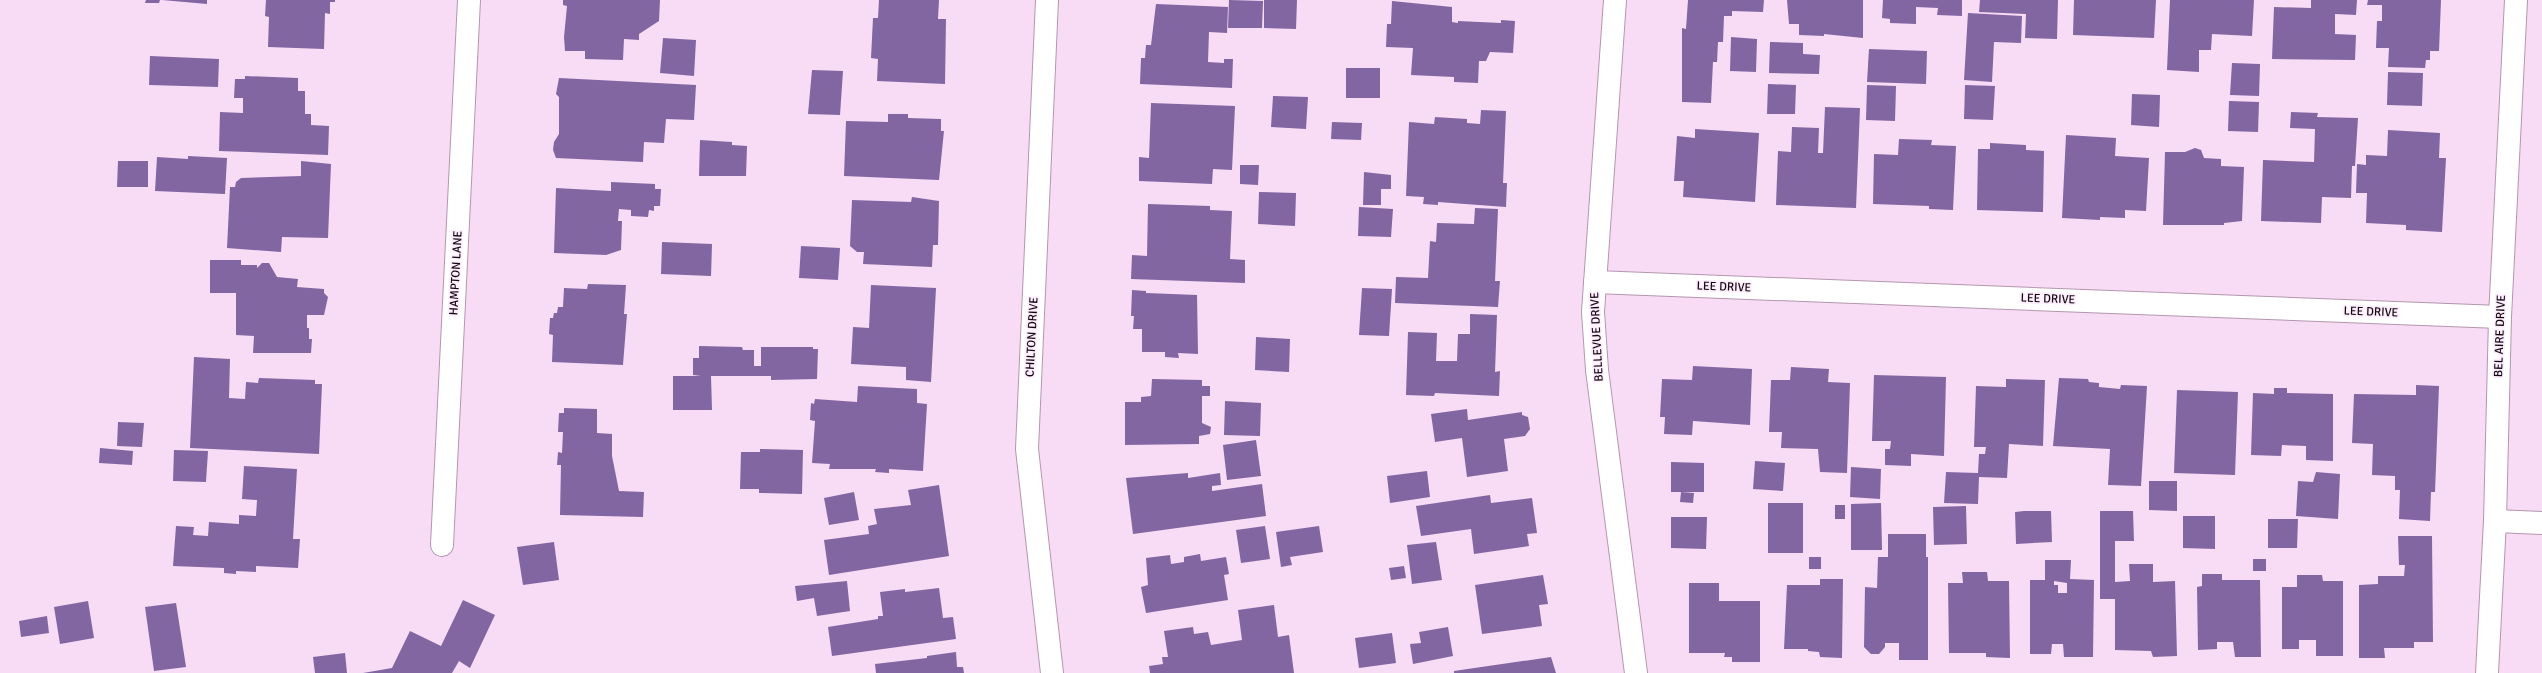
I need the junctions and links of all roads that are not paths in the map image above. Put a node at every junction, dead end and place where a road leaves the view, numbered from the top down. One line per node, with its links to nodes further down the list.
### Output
1 (469, 0): 9 (street, HAMPTON LANE)
2 (1047, 0): 10 (street, CHILTON DRIVE)
3 (1615, 0): 5 (street, BELLEVUE DRIVE)
4 (2516, 0): 6 (street, BEL AIRE DRIVE)
5 (1595, 282): 6 (street, LEE DRIVE); 11 (street, BELLEVUE DRIVE)
6 (2500, 317): 7 (street, BEL AIRE DRIVE)
7 (2494, 521): 8 (street); 12 (street, BEL AIRE DRIVE)
8 (2542, 523)
9 (442, 545)
10 (1052, 673)
11 (1636, 673)
12 (2487, 673)

